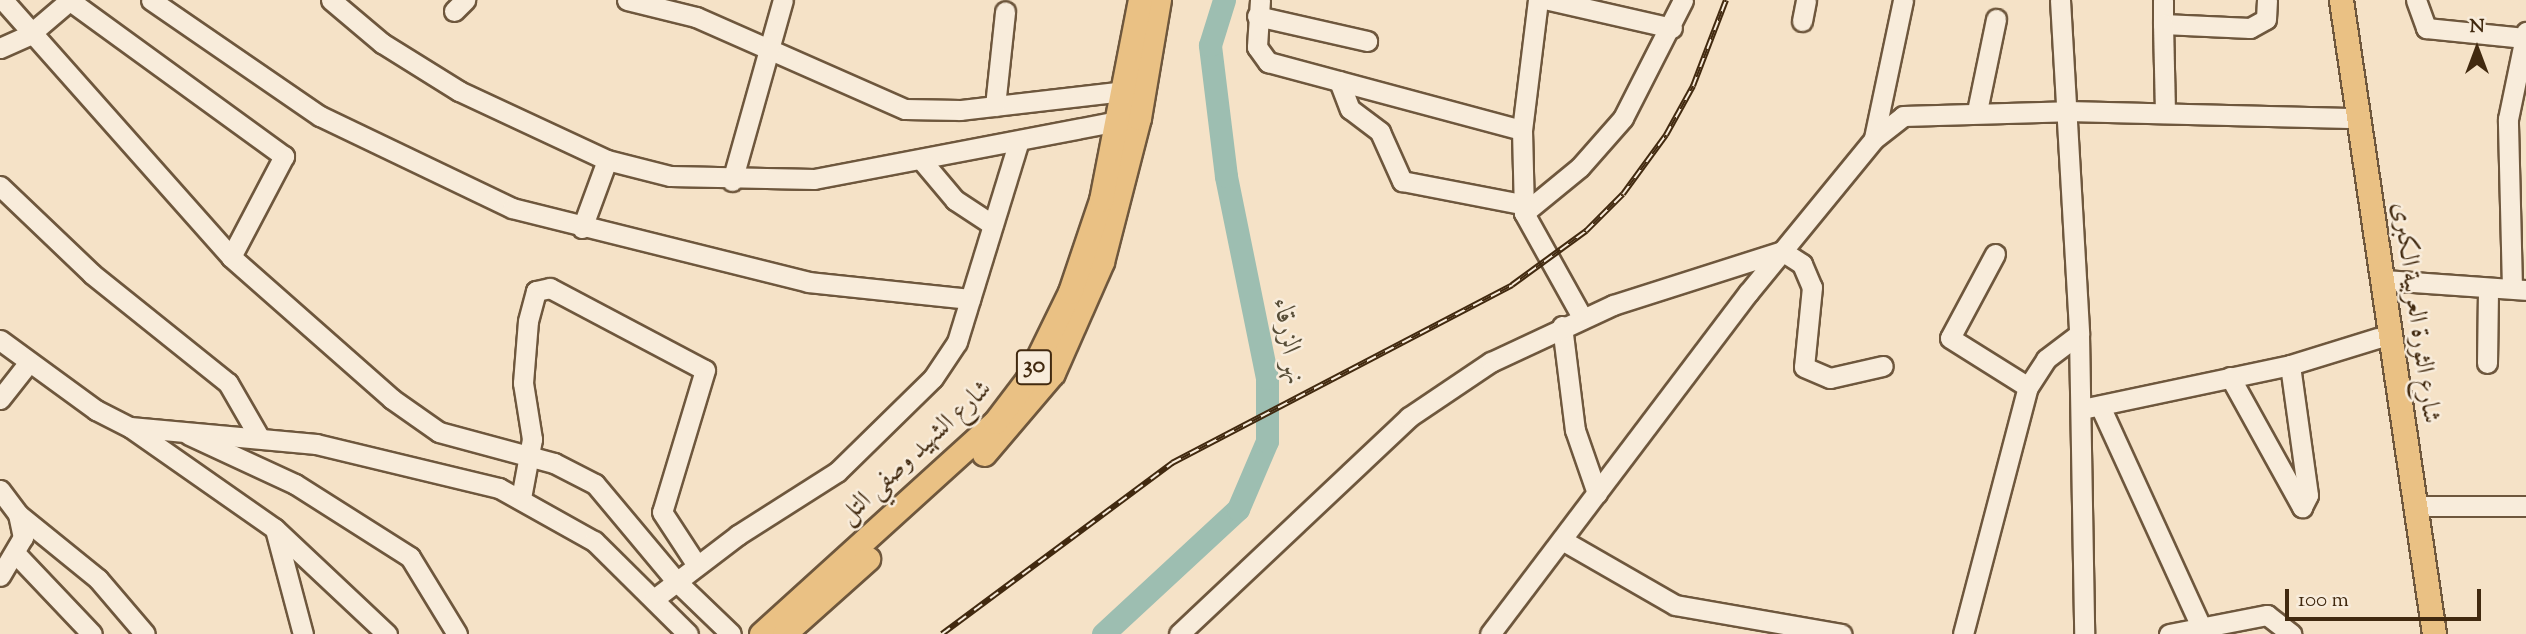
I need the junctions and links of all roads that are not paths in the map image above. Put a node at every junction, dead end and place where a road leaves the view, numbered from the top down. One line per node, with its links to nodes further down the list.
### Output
1 (3, 0): 26 (street)
2 (69, 0): 26 (street); 51 (street)
3 (151, 0): 48 (street)
4 (331, 0): 42 (street)
5 (627, 0): 30 (street)
6 (783, 0): 30 (street)
7 (1140, 0): 32 (main road, شارع الشهيد وصفي التل / 30)
8 (1159, 0): 95 (main road, شارع الشهيد وصفي التل / 30)
9 (1538, 0): 39 (street)
10 (1549, 0): 25 (street)
11 (1683, 0): 25 (street)
12 (1806, 0): 23 (street)
13 (1903, 0): 40 (street)
14 (2060, 0): 35 (street)
15 (2163, 0): 24 (street)
16 (2267, 0): 24 (street)
17 (2329, 0): 37 (main road, شارع الثورة العربية الكبرى)
18 (2341, 0): 37 (main road, شارع الثورة العربية الكبرى)
19 (2416, 0): 28 (street)
20 (1259, 8): 27 (street); 31 (street)
21 (1005, 12): 33 (street)
22 (1996, 19): 34 (street)
23 (1802, 21)
24 (2163, 24): 36 (street)
25 (1672, 28): 46 (street)
26 (29, 35): 29 (street); 51 (street)
27 (1367, 41)
28 (2524, 46): 54 (street)
29 (1, 48)
30 (771, 52): 33 (street); 44 (street)
31 (1339, 81): 39 (street); 46 (street)
32 (1125, 91): 33 (street); 38 (main road, شارع الشهيد وصفي التل / 30)
33 (995, 106)
34 (1977, 111): 35 (street); 40 (street)
35 (2067, 111): 36 (street); 58 (street)
36 (2165, 113): 37 (street)
37 (2353, 116): 52 (main road, شارع الثورة العربية الكبرى); 59 (main road, شارع الثورة العربية الكبرى)
38 (1119, 121): 41 (street); 94 (main road, شارع الشهيد وصفي التل / 30)
39 (1522, 130): 46 (street)
40 (1874, 139): 49 (street)
41 (1018, 144): 43 (street); 47 (street)
42 (607, 160): 44 (street); 48 (street)
43 (923, 162): 44 (street); 47 (street)
44 (732, 181)
45 (0, 186): 71 (street)
46 (1523, 209): 56 (street)
47 (993, 225): 55 (street)
48 (582, 228): 55 (street)
49 (1782, 251): 56 (street); 64 (street); 74 (street)
50 (1995, 254): 66 (street)
51 (231, 257): 72 (street)
52 (2382, 280): 53 (street); 76 (main road, شارع الثورة العربية الكبرى)
53 (2488, 288): 54 (street); 62 (street)
54 (2519, 289)
55 (970, 299): 82 (street)
56 (1582, 317): 57 (street)
57 (1563, 326): 74 (street); 96 (street)
58 (2079, 334): 66 (street); 68 (street)
59 (2378, 338): 63 (street); 103 (main road, شارع الثورة العربية الكبرى)
60 (0, 340): 61 (street)
61 (29, 362): 67 (street); 69 (street)
62 (2487, 363)
63 (2290, 365): 65 (street); 65 (street)
64 (1884, 366)
65 (2230, 377): 68 (street)
66 (2028, 387): 99 (street)
67 (0, 400)
68 (2091, 407): 86 (street); 100 (street)
69 (130, 427): 70 (street); 79 (street)
70 (178, 430): 71 (street); 91 (street)
71 (258, 435): 75 (street)
72 (531, 459): 75 (street); 82 (street); 84 (street)
73 (0, 490): 78 (street)
74 (1597, 493): 80 (street)
75 (521, 498): 85 (street)
76 (2415, 506): 77 (street); 104 (main road, شارع الثورة العربية الكبرى)
77 (2526, 506)
78 (18, 514): 81 (street); 88 (street)
79 (274, 528): 89 (street); 90 (street)
80 (1562, 540): 97 (street); 98 (street)
81 (13, 545): 83 (street); 87 (street)
82 (696, 564): 84 (street)
83 (0, 576)
84 (676, 581): 85 (street); 93 (street)
85 (654, 599): 92 (street)
86 (2202, 627): 101 (street); 102 (street)
87 (92, 634)
88 (145, 634)
89 (303, 634)
90 (387, 634)
91 (457, 634)
92 (688, 634)
93 (730, 634)
94 (761, 634)
95 (784, 634)
96 (1179, 634)
97 (1490, 634)
98 (1842, 634)
99 (1963, 634)
100 (2084, 634)
101 (2168, 634)
102 (2291, 634)
103 (2418, 634)
104 (2434, 634)

